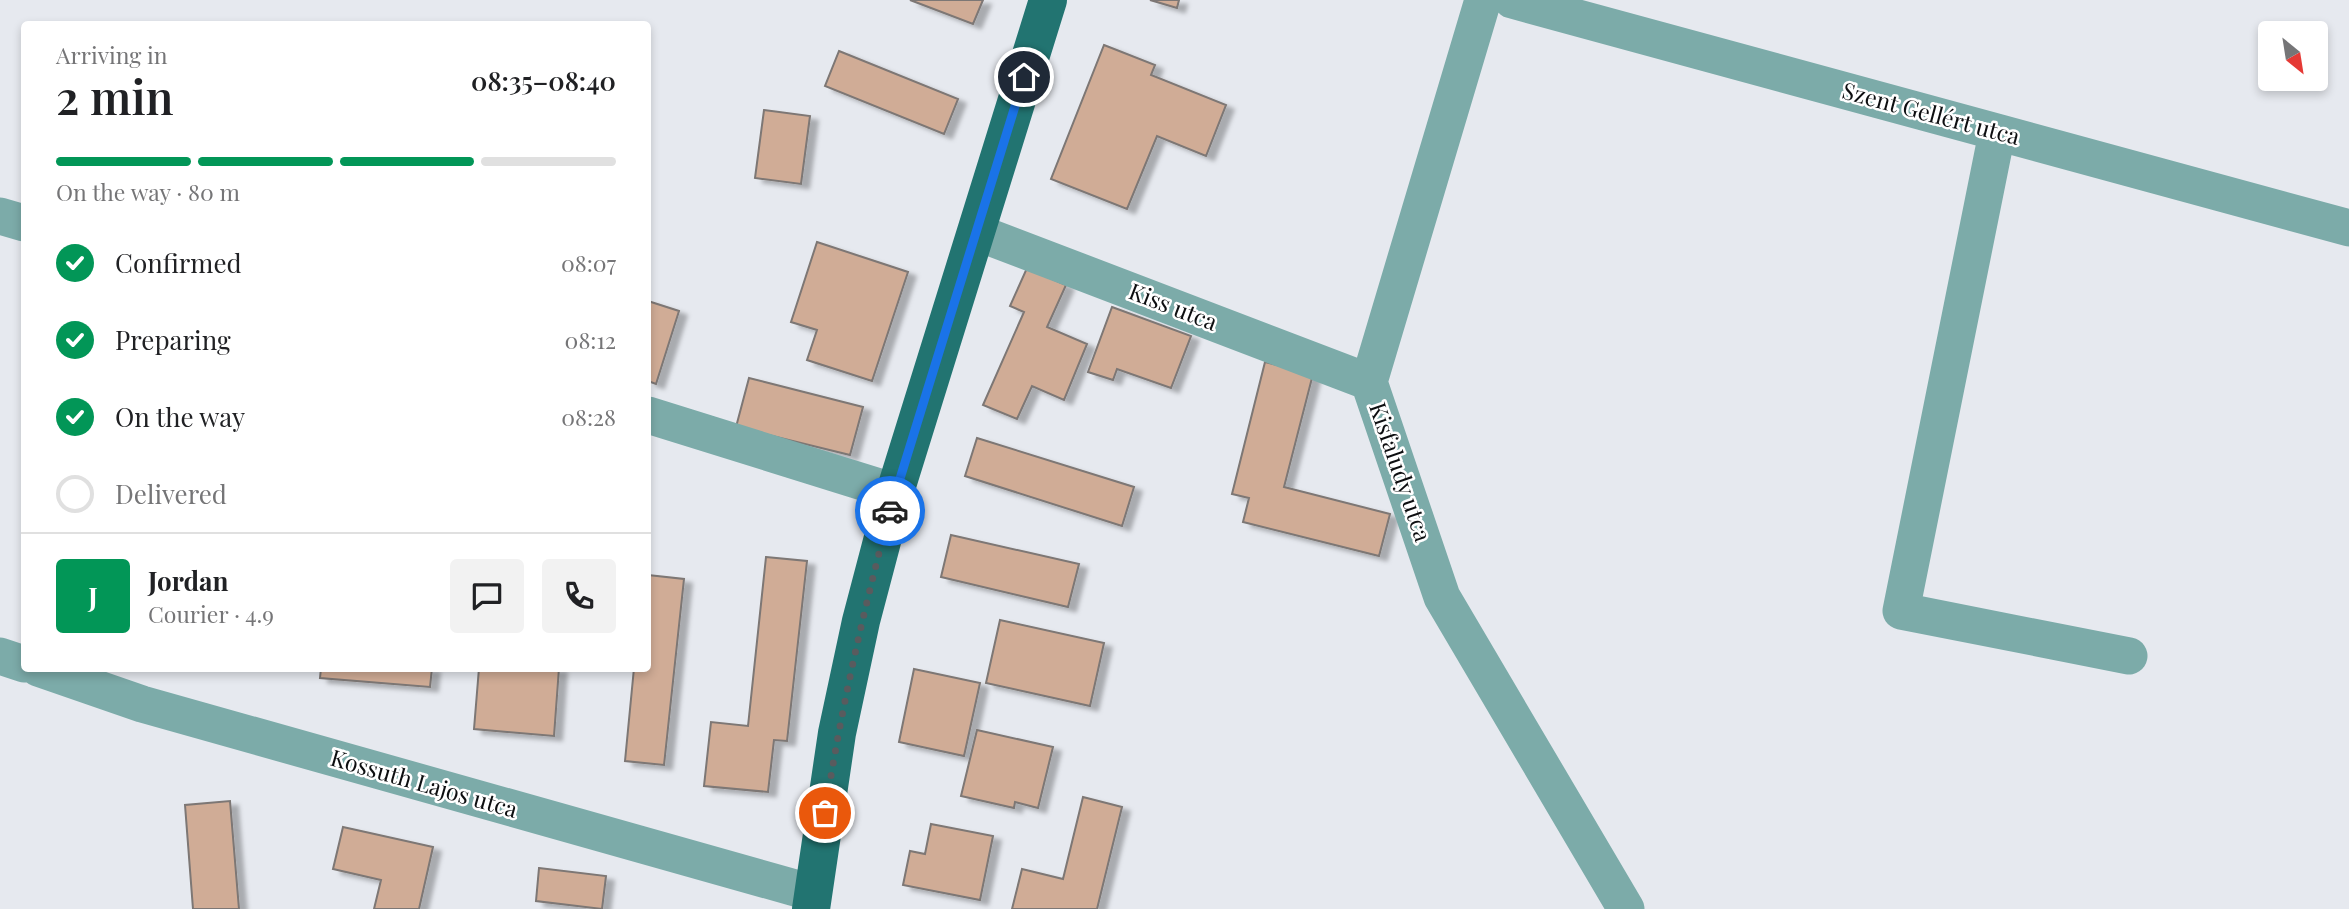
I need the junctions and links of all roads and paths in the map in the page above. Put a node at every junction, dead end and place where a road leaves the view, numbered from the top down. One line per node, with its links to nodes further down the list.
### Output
1 (1048, 0): 8 (main road)
2 (1483, 0): 9 (street, Kisfaludy utca)
3 (1512, 0): 4 (street, Szent Gellért utca)
4 (1997, 133): 7 (street, Szent Gellért utca); 13 (street)
5 (0, 216): 6 (street)
6 (21, 222)
7 (2349, 228)
8 (976, 232): 9 (street, Kiss utca); 11 (main road)
9 (1369, 382): 17 (street, Kisfaludy utca)
10 (651, 416): 11 (street)
11 (895, 492): 16 (main road)
12 (0, 656): 14 (street)
13 (2129, 656)
14 (21, 663)
15 (50, 672): 16 (street, Kossuth Lajos utca)
16 (812, 901)
17 (1626, 909)

